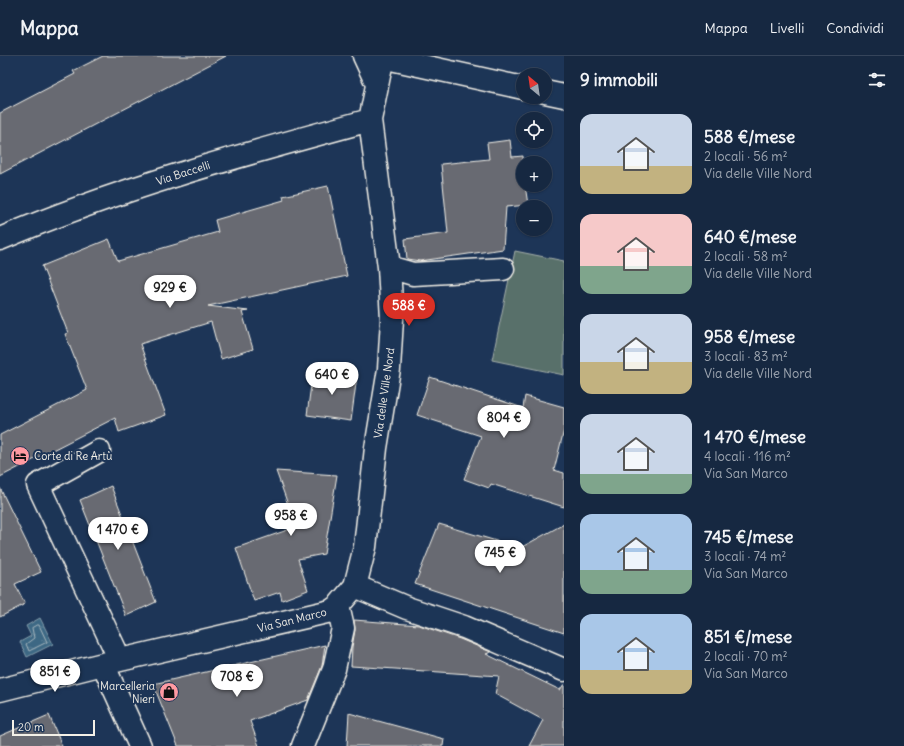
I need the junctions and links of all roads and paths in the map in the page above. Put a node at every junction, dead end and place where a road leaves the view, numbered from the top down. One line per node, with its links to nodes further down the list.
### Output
1 (376, 56): 2 (street); 5 (street, Via delle Ville Nord)
2 (516, 86)
3 (552, 93): 4 (street)
4 (564, 96)
5 (370, 120): 6 (street, Via Baccelli); 7 (street, Via delle Ville Nord)
6 (0, 239)
7 (389, 267): 8 (street); 10 (street, Via delle Ville Nord)
8 (503, 268)
9 (99, 451): 12 (street)
10 (355, 586): 11 (street, Via San Marco); 13 (street)
11 (338, 606): 12 (street, Via San Marco); 16 (street)
12 (111, 662): 14 (street, Via San Marco); 15 (street)
13 (564, 670)
14 (0, 690)
15 (140, 746)
16 (303, 746)

